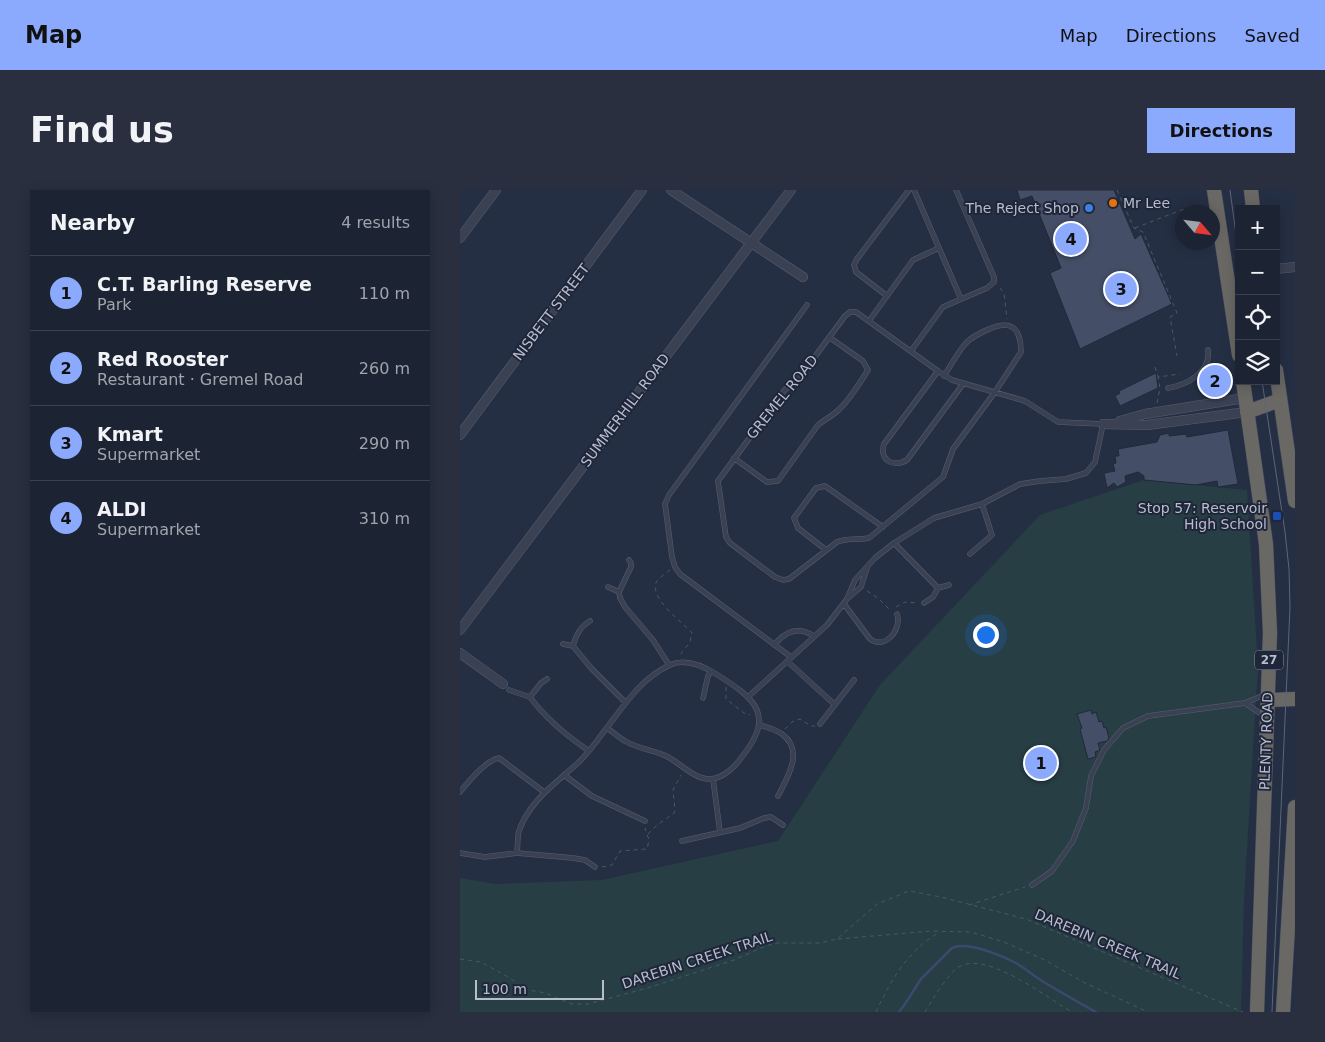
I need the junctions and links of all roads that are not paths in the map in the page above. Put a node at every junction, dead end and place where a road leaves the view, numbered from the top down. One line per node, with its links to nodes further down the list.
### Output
1 (496, 190): 11 (street)
2 (642, 190): 35 (street, NISBETT STREET)
3 (671, 190): 12 (street)
4 (790, 190): 12 (street, SUMMERHILL ROAD)
5 (909, 190): 17 (lane)
6 (914, 190): 13 (lane)
7 (956, 190): 18 (lane)
8 (1214, 190): 22 (highway)
9 (1251, 190): 10 (highway)
10 (1253, 205)
11 (460, 238)
12 (751, 243): 16 (street); 54 (street, SUMMERHILL ROAD)
13 (939, 248): 17 (lane); 18 (lane)
14 (1295, 267): 15 (street)
15 (1280, 269)
16 (803, 277)
17 (887, 296): 20 (lane)
18 (961, 299): 24 (lane)
19 (807, 305): 57 (lane)
20 (869, 321): 21 (lane, GREMEL ROAD); 24 (lane, GREMEL ROAD)
21 (830, 336): 36 (lane, GREMEL ROAD); 36 (lane)
22 (1237, 340)
23 (1208, 350): 30 (lane)
24 (911, 351): 25 (lane, GREMEL ROAD)
25 (938, 372): 26 (lane, GREMEL ROAD); 27 (lane)
26 (944, 376): 27 (lane, GREMEL ROAD); 31 (lane, GREMEL ROAD)
27 (963, 384): 31 (lane, GREMEL ROAD)
28 (1244, 385): 33 (highway, PLENTY ROAD / 27)
29 (1278, 385): 32 (highway)
30 (1168, 388)
31 (995, 392): 34 (lane, GREMEL ROAD); 39 (lane, GREMEL ROAD)
32 (1280, 400): 33 (highway); 37 (highway)
33 (1246, 404): 34 (street, GREMEL ROAD); 34 (street, GREMEL ROAD); 68 (highway, PLENTY ROAD / 27)
34 (1108, 423): 38 (lane)
35 (460, 435)
36 (734, 458): 41 (lane, GREMEL ROAD)
37 (1295, 501)
38 (982, 504): 40 (lane); 42 (lane)
39 (883, 527): 41 (lane, GREMEL ROAD); 41 (lane)
40 (894, 543): 44 (lane); 47 (lane)
41 (826, 550)
42 (970, 554)
43 (629, 560): 48 (lane)
44 (868, 566): 49 (lane); 49 (lane)
45 (949, 585): 47 (lane)
46 (608, 587): 48 (lane)
47 (938, 588): 50 (lane)
48 (619, 592): 61 (lane)
49 (847, 599): 51 (lane)
50 (924, 603)
51 (844, 604): 52 (lane); 55 (lane)
52 (898, 614)
53 (590, 621): 58 (lane)
54 (460, 630)
55 (814, 636): 57 (lane); 60 (lane)
56 (563, 644): 58 (lane)
57 (774, 644): 60 (lane)
58 (573, 646): 71 (lane)
59 (460, 653): 65 (street)
60 (789, 659): 67 (lane); 73 (lane)
61 (669, 665): 62 (lane); 71 (lane)
62 (711, 671): 67 (lane); 69 (lane)
63 (547, 679): 66 (lane)
64 (854, 680): 73 (lane)
65 (506, 687): 66 (lane)
66 (530, 696): 78 (lane)
67 (749, 696): 76 (lane)
68 (1268, 697): 70 (highway); 72 (lane); 74 (highway, PLENTY ROAD / 27)
69 (703, 698)
70 (1295, 699)
71 (625, 702): 77 (lane)
72 (1245, 702): 74 (lane); 92 (lane)
73 (834, 704): 75 (lane)
74 (1267, 718): 93 (highway, PLENTY ROAD / 27)
75 (820, 724)
76 (760, 725): 80 (lane); 83 (lane)
77 (607, 728): 78 (lane); 80 (lane)
78 (589, 751): 79 (lane)
79 (564, 775): 82 (lane); 85 (lane)
80 (713, 779): 87 (lane)
81 (460, 792): 82 (lane)
82 (544, 792): 90 (lane)
83 (778, 796)
84 (1295, 807): 94 (highway)
85 (644, 820)
86 (783, 825): 87 (lane)
87 (720, 832): 88 (lane)
88 (682, 841)
89 (460, 853): 90 (lane)
90 (517, 853): 91 (lane)
91 (595, 867)
92 (1032, 885)
93 (1257, 1012)
94 (1283, 1012)

